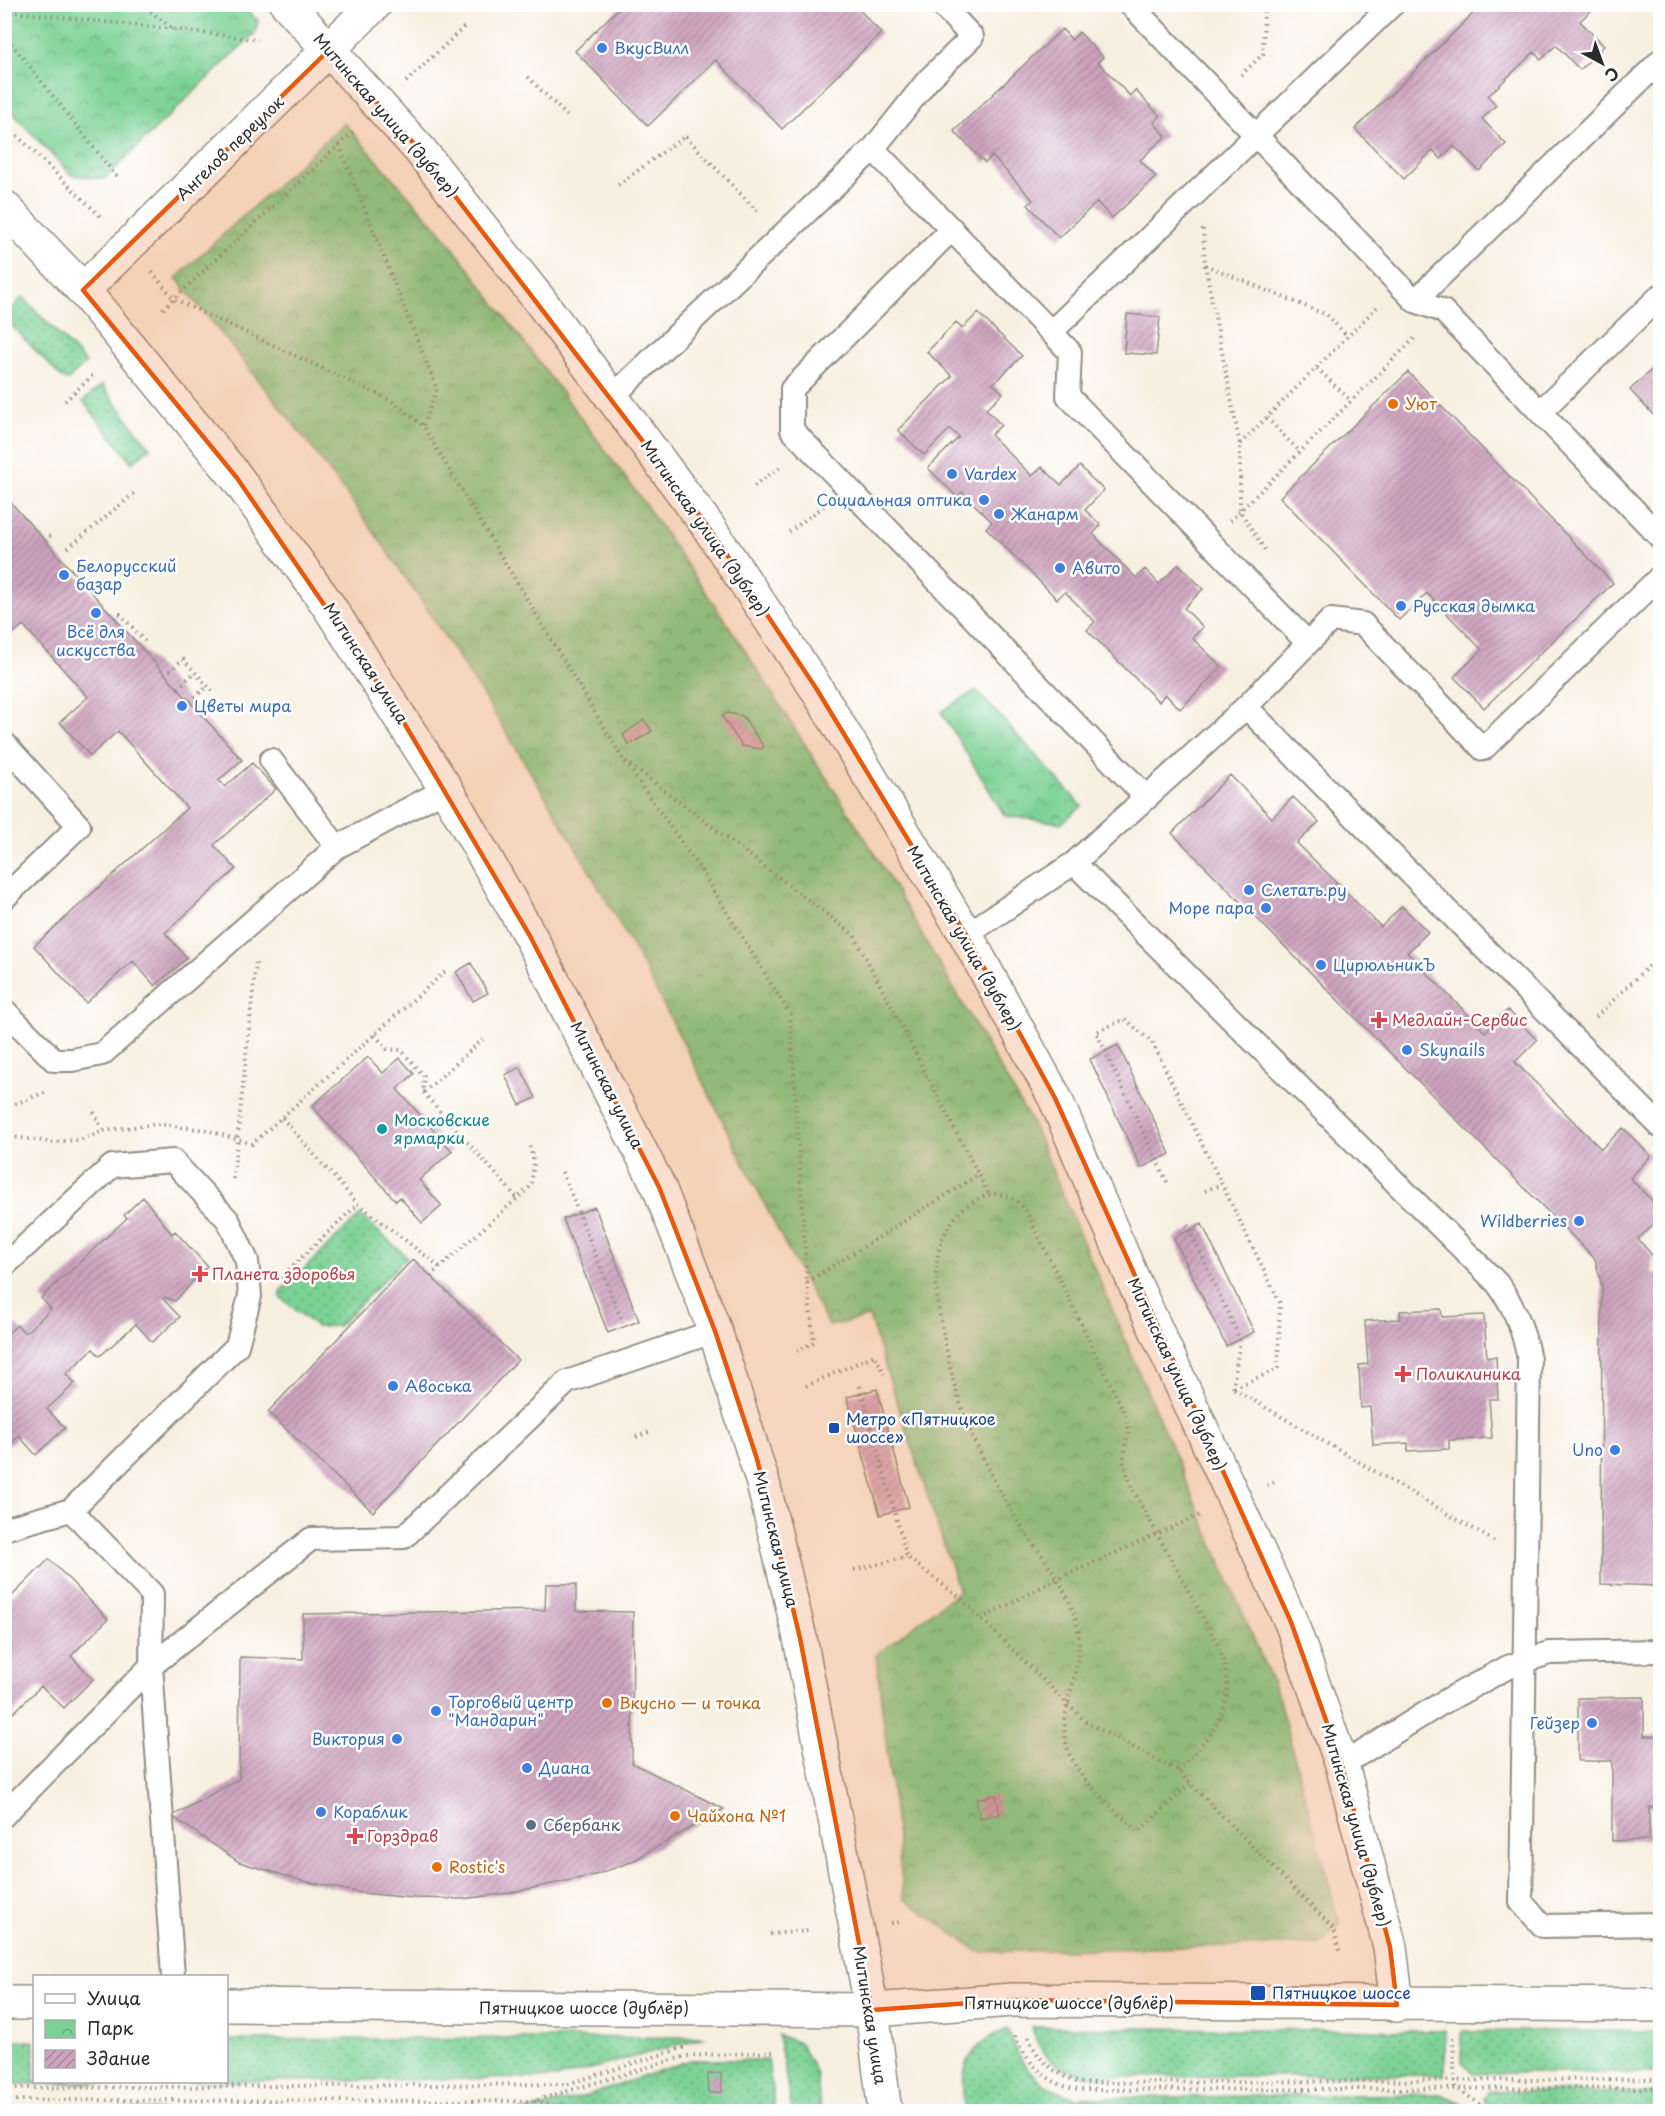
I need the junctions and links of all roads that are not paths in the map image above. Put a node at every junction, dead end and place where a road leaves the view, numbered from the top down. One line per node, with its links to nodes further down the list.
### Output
1 (287, 4): 6 (street, Митинская улица (дублер))
2 (375, 4): 6 (street, Ангелов переулок)
3 (941, 4): 9 (lane)
4 (1131, 4): 8 (lane)
5 (1393, 4): 8 (lane)
6 (329, 50): 12 (street, Ангелов переулок); 16 (street, Митинская улица (дублер))
7 (1660, 61): 13 (lane)
8 (1258, 137): 13 (lane); 15 (lane)
9 (873, 149): 11 (lane); 16 (lane)
10 (4, 207): 12 (street, Митинская улица)
11 (952, 229): 15 (lane); 25 (lane)
12 (83, 290): 24 (street, Митинская улица)
13 (1408, 293): 17 (lane)
14 (1660, 296): 17 (lane)
15 (1052, 332): 20 (lane)
16 (612, 397): 29 (street, Митинская улица (дублер))
17 (1540, 412): 18 (lane)
18 (1660, 537)
19 (1660, 577): 20 (lane)
20 (1308, 643): 21 (lane)
21 (1246, 707): 25 (lane); 31 (lane)
22 (4, 743): 28 (lane)
23 (270, 760): 26 (lane)
24 (446, 789): 26 (lane); 33 (street, Митинская улица)
25 (1147, 798): 27 (lane)
26 (338, 847): 30 (lane)
27 (1074, 863): 29 (lane); 37 (lane)
28 (4, 898)
29 (966, 935): 39 (street, Митинская улица (дублер))
30 (4, 1010)
31 (1660, 1126)
32 (4, 1266): 34 (lane)
33 (715, 1331): 38 (lane); 48 (street, Митинская улица)
34 (71, 1510): 35 (lane); 38 (lane)
35 (4, 1529)
36 (1660, 1651): 37 (lane)
37 (1524, 1662): 39 (lane); 41 (lane)
38 (151, 1666): 40 (lane); 42 (lane)
39 (1342, 1765): 46 (street, Митинская улица (дублер))
40 (4, 1815)
41 (1660, 1924)
42 (173, 1975)
43 (4, 2003): 44 (street)
44 (33, 2003)
45 (228, 2005): 48 (street, Пятницкое шоссе (дублёр))
46 (1397, 2005): 47 (street, Пятницкое шоссе (дублёр)); 48 (street, Пятницкое шоссе (дублёр))
47 (1660, 2005)
48 (872, 2010): 49 (street, Митинская улица)
49 (885, 2112)

